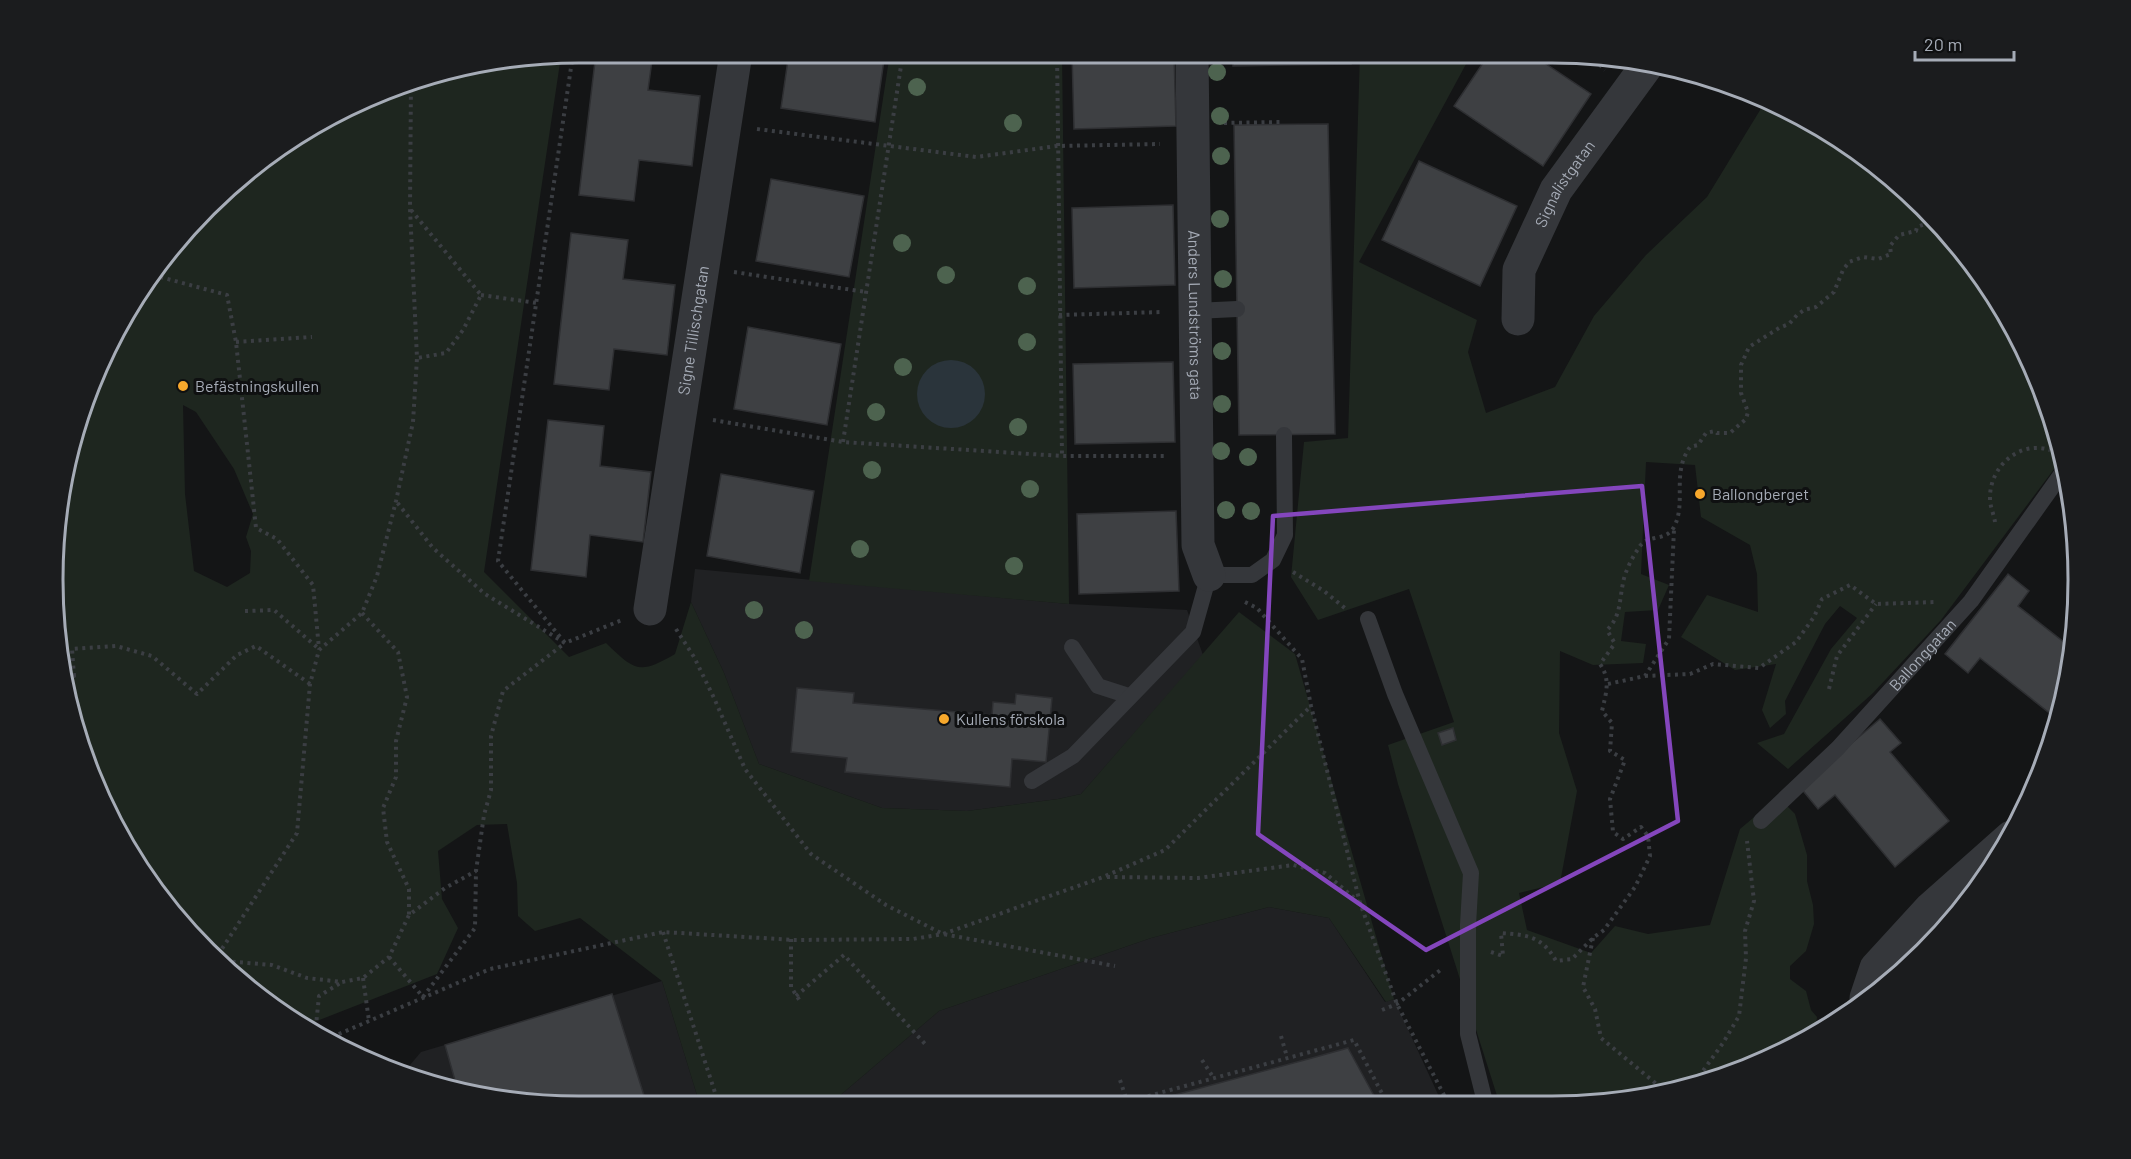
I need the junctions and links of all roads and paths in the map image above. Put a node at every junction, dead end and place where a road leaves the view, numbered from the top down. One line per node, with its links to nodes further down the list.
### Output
1 (572, 63): 20 (path)
2 (734, 63): 43 (street, Signe Tillischgatan)
3 (902, 63): 13 (path)
4 (1057, 63): 12 (path)
5 (1192, 63): 22 (street, Anders Lundströms gata)
6 (1643, 71): 24 (street, Signalistgatan)
7 (411, 91): 14 (path)
8 (1248, 123): 9 (path)
9 (1281, 125)
10 (750, 128): 13 (path)
11 (1169, 144): 12 (path)
12 (1057, 146): 13 (path); 23 (path)
13 (889, 147): 18 (path)
14 (410, 209): 19 (path); 27 (path)
15 (1926, 224): 36 (path)
16 (727, 271): 18 (path)
17 (161, 277): 26 (path)
18 (866, 292): 30 (path)
19 (481, 295): 20 (path); 27 (path)
20 (537, 303): 47 (path)
21 (1237, 309): 22 (lane)
22 (1182, 312): 23 (path); 39 (street, Anders Lundströms gata)
23 (1059, 315): 32 (path)
24 (1518, 319)
25 (312, 337): 26 (path)
26 (236, 342): 49 (path)
27 (417, 358): 35 (path)
28 (703, 419): 30 (path)
29 (1284, 435): 38 (lane)
30 (843, 442): 32 (path)
31 (2052, 451): 37 (path)
32 (1062, 456): 33 (path)
33 (1171, 456)
34 (2058, 479): 37 (lane, Ballonggatan)
35 (396, 501): 45 (path); 47 (path)
36 (1674, 528): 51 (path); 53 (path)
37 (2013, 543): 41 (lane, Ballonggatan)
38 (1274, 561): 39 (lane); 46 (path)
39 (1209, 575): 55 (lane)
40 (1239, 598): 56 (path)
41 (1971, 601): 42 (path); 58 (lane, Ballonggatan)
42 (1876, 604): 51 (path); 54 (path)
43 (650, 609): 47 (path); 65 (path)
44 (245, 611): 49 (path)
45 (362, 613): 49 (path); 63 (path)
46 (1368, 619): 68 (lane)
47 (565, 643): 60 (path)
48 (1072, 647): 55 (lane)
49 (319, 650): 52 (path)
50 (72, 675): 52 (path)
51 (1645, 676): 53 (path)
52 (310, 684): 69 (path)
53 (1608, 684): 66 (path)
54 (1829, 689)
55 (1129, 696): 57 (lane)
56 (1311, 706): 61 (path); 62 (path)
57 (1032, 781)
58 (1761, 821): 88 (path)
59 (1985, 860): 75 (street)
60 (476, 871): 63 (path); 77 (path)
61 (1103, 877): 62 (path); 65 (path)
62 (1360, 903): 79 (path)
63 (410, 915): 70 (path)
64 (663, 932): 67 (path); 77 (path); 92 (path)
65 (943, 934): 67 (path); 72 (path)
66 (1593, 938): 68 (path); 91 (path)
67 (791, 939): 76 (path)
68 (1468, 948): 79 (path); 97 (lane)
69 (221, 951)
70 (389, 957): 73 (path); 77 (path)
71 (232, 962): 74 (path)
72 (1115, 966)
73 (363, 978): 74 (path); 81 (path)
74 (342, 982): 82 (path)
75 (1870, 985)
76 (796, 996): 78 (path); 85 (path)
77 (423, 997): 81 (path)
78 (800, 1001)
79 (1397, 1004): 80 (path); 96 (path)
80 (1382, 1010)
81 (369, 1021): 83 (path)
82 (316, 1024)
83 (336, 1035)
84 (1281, 1036): 86 (path)
85 (925, 1044)
86 (1287, 1057): 89 (path); 95 (path)
87 (1202, 1060): 89 (path)
88 (1701, 1074)
89 (1213, 1077): 94 (path)
90 (1120, 1080): 93 (path)
91 (1657, 1085)
92 (716, 1096)
93 (1125, 1096)
94 (1145, 1096)
95 (1383, 1096)
96 (1445, 1096)
97 (1484, 1096)

